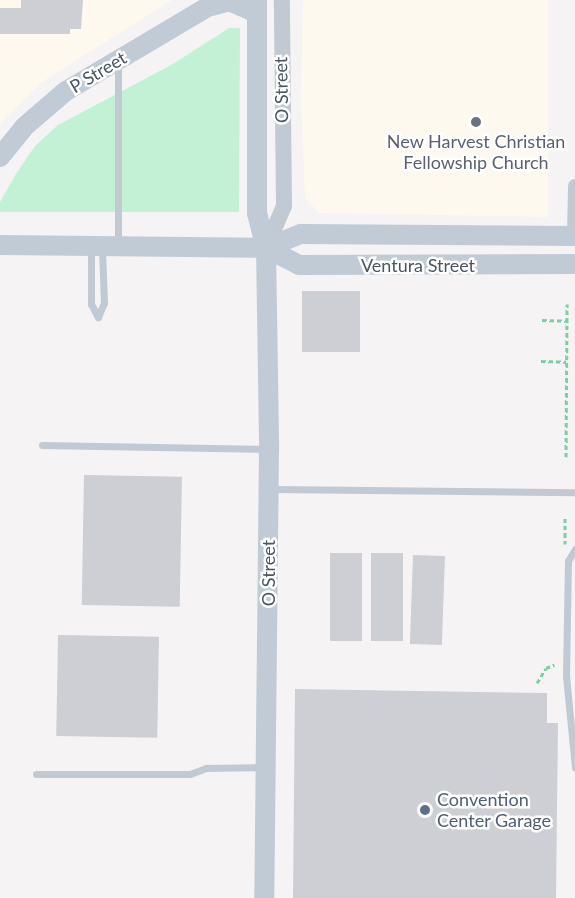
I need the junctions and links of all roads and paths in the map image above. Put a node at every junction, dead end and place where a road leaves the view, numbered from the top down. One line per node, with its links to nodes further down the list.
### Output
1 (282, 0): 10 (street, O Street)
2 (215, 3): 3 (main road, P Street); 4 (main road, P Street)
3 (257, 6): 10 (main road, O Street)
4 (118, 60): 5 (main road, P Street); 9 (lane)
5 (0, 157)
6 (575, 186): 7 (street)
7 (574, 236): 10 (main road, Ventura Street)
8 (0, 245): 9 (main road, Ventura Street)
9 (104, 246): 9 (lane); 10 (main road, Ventura Street)
10 (266, 248): 11 (main road, Ventura Street); 18 (main road, O Street)
11 (575, 264)
12 (567, 304): 14 (path)
13 (542, 320): 14 (path)
14 (567, 321): 16 (path)
15 (541, 361): 16 (path)
16 (566, 362): 19 (path)
17 (42, 445): 18 (lane)
18 (269, 449): 20 (main road, O Street)
19 (566, 457)
20 (269, 489): 21 (lane); 23 (main road, O Street)
21 (575, 492)
22 (575, 549): 24 (lane)
23 (267, 767): 25 (lane); 26 (main road, O Street)
24 (575, 768)
25 (36, 774)
26 (264, 898)

